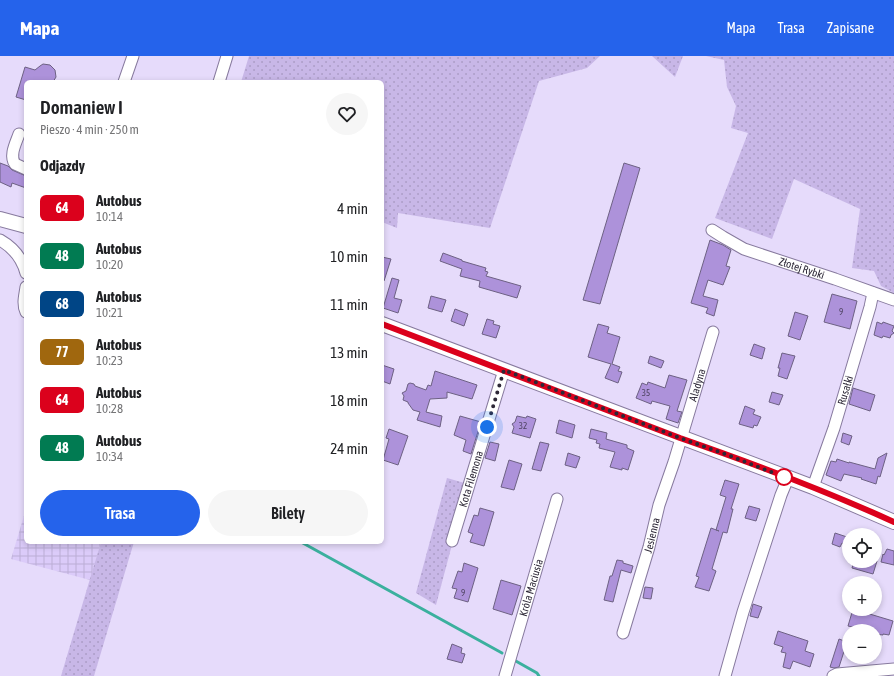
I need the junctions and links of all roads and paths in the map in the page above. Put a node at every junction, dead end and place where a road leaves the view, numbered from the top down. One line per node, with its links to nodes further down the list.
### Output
1 (133, 56): 3 (street)
2 (227, 56): 4 (street)
3 (125, 80)
4 (220, 80)
5 (18, 134): 6 (street)
6 (24, 168)
7 (0, 219): 8 (main road)
8 (24, 225)
9 (712, 230): 12 (street, Złotej Rybki)
10 (0, 240): 11 (street)
11 (24, 266)
12 (873, 293): 13 (street, Złotej Rybki); 19 (street, Rusałki)
13 (894, 300)
14 (384, 325): 16 (main road)
15 (713, 332): 17 (street, Aladyna)
16 (504, 370): 17 (main road); 22 (street, Kota Filemona)
17 (680, 438): 18 (main road); 23 (street, Jesienna)
18 (788, 478): 19 (main road); 26 (street)
19 (813, 487): 21 (main road)
20 (557, 499): 25 (street, Króla Maciusia)
21 (894, 522)
22 (452, 541)
23 (623, 633)
24 (894, 669): 27 (street)
25 (505, 676)
26 (725, 676)
27 (833, 676)

